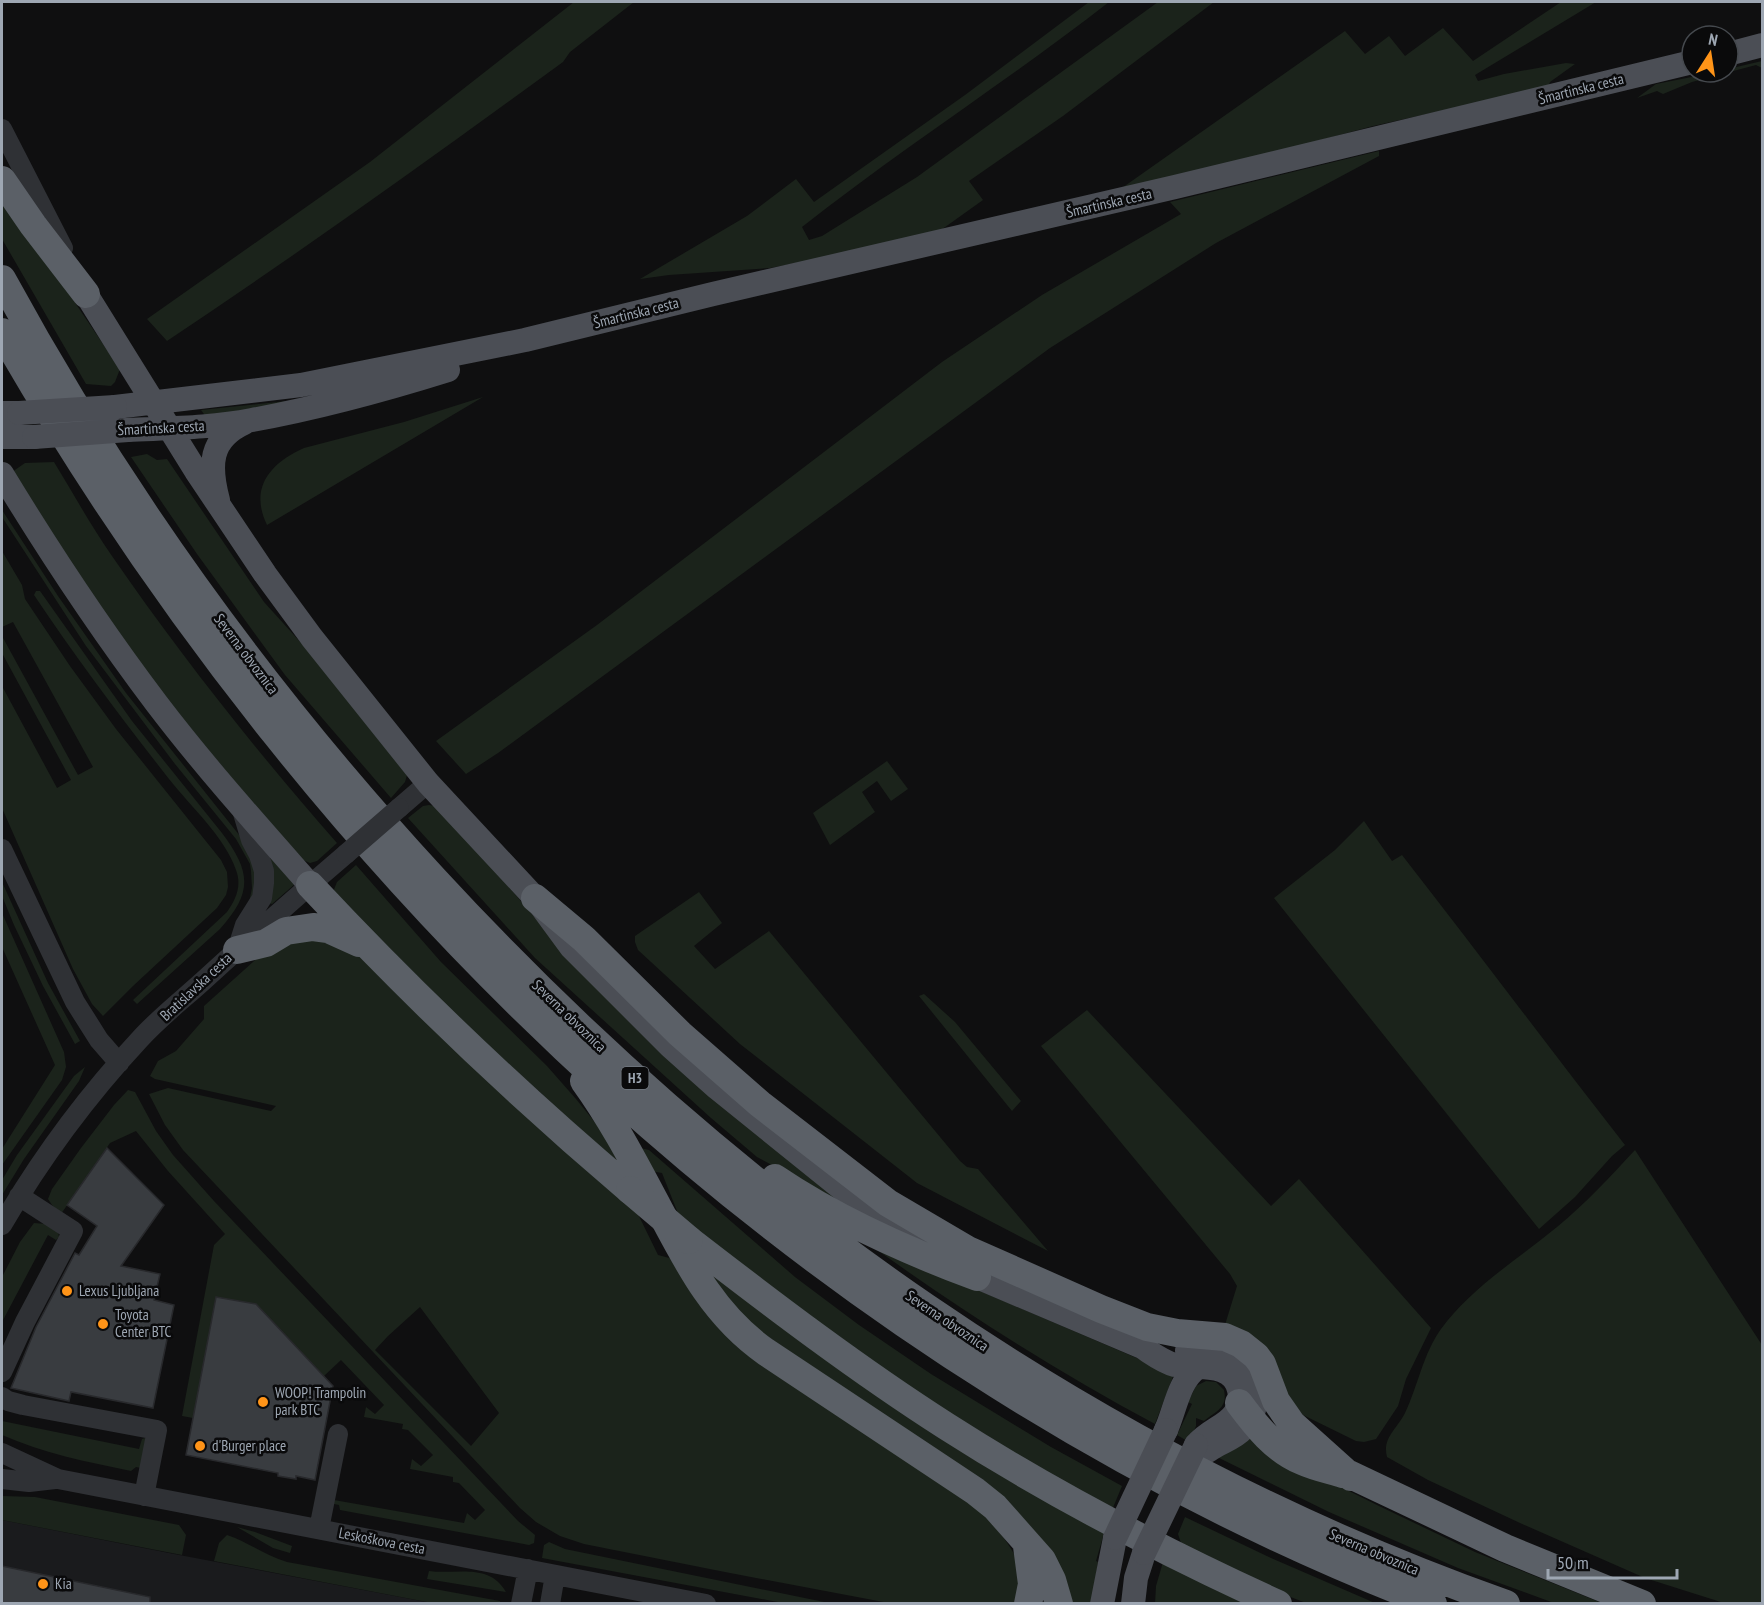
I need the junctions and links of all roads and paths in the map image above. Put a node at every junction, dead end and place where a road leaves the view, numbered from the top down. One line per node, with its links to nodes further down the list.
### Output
1 (1762, 45): 2 (main road)
2 (1740, 51)
3 (1680, 65): 9 (main road, Šmartinska cesta)
4 (2, 129): 7 (street)
5 (2, 180): 7 (highway)
6 (2, 279): 28 (highway, Severna obvoznica / H3)
7 (86, 294): 10 (main road)
8 (2, 332): 26 (highway, Severna obvoznica / H3)
9 (525, 340): 10 (main road, Šmartinska cesta); 12 (main road, Šmartinska cesta)
10 (153, 402): 11 (main road, Šmartinska cesta, bridge); 13 (main road)
11 (10, 413)
12 (251, 420): 13 (main road, Šmartinska cesta); 17 (main road)
13 (170, 428): 14 (main road, Šmartinska cesta, bridge); 17 (main road)
14 (2, 437)
15 (2, 474): 18 (main road)
16 (2, 494): 18 (main road)
17 (220, 508): 19 (main road)
18 (25, 511): 20 (main road)
19 (428, 783): 22 (street, Bratislavska cesta, bridge); 23 (main road)
20 (241, 808): 22 (main road); 25 (street)
21 (2, 849): 27 (street)
22 (310, 885): 24 (highway); 25 (street, Bratislavska cesta)
23 (536, 898): 31 (main road); 41 (highway)
24 (370, 949): 25 (highway); 58 (highway, bridge)
25 (237, 950): 27 (street, Bratislavska cesta)
26 (552, 1036): 46 (highway); 59 (highway, Severna obvoznica / H3)
27 (118, 1063): 29 (street, Bratislavska cesta)
28 (658, 1099): 31 (highway); 60 (highway, Severna obvoznica / H3)
29 (19, 1196): 30 (street, Bratislavska cesta); 34 (street)
30 (2, 1225)
31 (977, 1277): 32 (main road)
32 (1142, 1347): 33 (main road); 36 (main road)
33 (1197, 1368): 36 (main road); 55 (main road, bridge)
34 (2, 1372)
35 (2, 1397): 44 (street)
36 (1249, 1406): 41 (highway); 47 (main road)
37 (338, 1434): 45 (street)
38 (2, 1453): 40 (street, Leskoškova cesta)
39 (2, 1464): 40 (street, Leskoškova cesta)
40 (40, 1471): 43 (street, Leskoškova cesta)
41 (1351, 1477): 61 (highway)
42 (2, 1479): 43 (street, Leskoškova cesta)
43 (58, 1479): 44 (street, Leskoškova cesta)
44 (144, 1496): 45 (street, Leskoškova cesta)
45 (319, 1529): 48 (street, Leskoškova cesta)
46 (1027, 1544): 53 (highway); 54 (highway)
47 (1148, 1555): 56 (main road); 57 (main road)
48 (528, 1569): 49 (street, Leskoškova cesta); 50 (street)
49 (555, 1575): 51 (street); 52 (street, Leskoškova cesta)
50 (521, 1604)
51 (550, 1604)
52 (706, 1604)
53 (1028, 1604)
54 (1059, 1604)
55 (1102, 1604)
56 (1133, 1604)
57 (1146, 1604)
58 (1278, 1604)
59 (1432, 1604)
60 (1506, 1604)
61 (1642, 1604)

